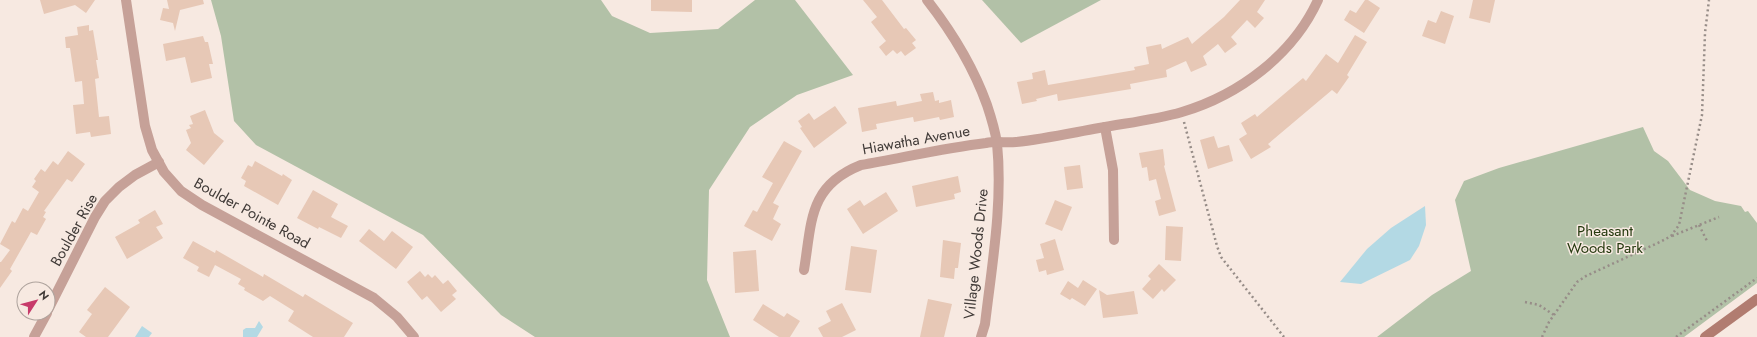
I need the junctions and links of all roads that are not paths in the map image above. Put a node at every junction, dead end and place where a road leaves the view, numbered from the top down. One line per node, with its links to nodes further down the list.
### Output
1 (126, 0): 6 (street, Boulder Pointe Road)
2 (927, 0): 5 (street, Village Woods Drive)
3 (1318, 0): 4 (street, Hiawatha Avenue)
4 (1105, 127): 5 (street, Hiawatha Avenue); 7 (street)
5 (997, 142): 8 (street, Hiawatha Avenue); 14 (street, Village Woods Drive)
6 (158, 162): 9 (street, Boulder Rise); 13 (street, Boulder Pointe Road)
7 (1114, 240)
8 (804, 270)
9 (56, 294)
10 (1757, 299): 15 (main road)
11 (42, 321): 12 (street)
12 (34, 337)
13 (414, 337)
14 (981, 337)
15 (1705, 337)

